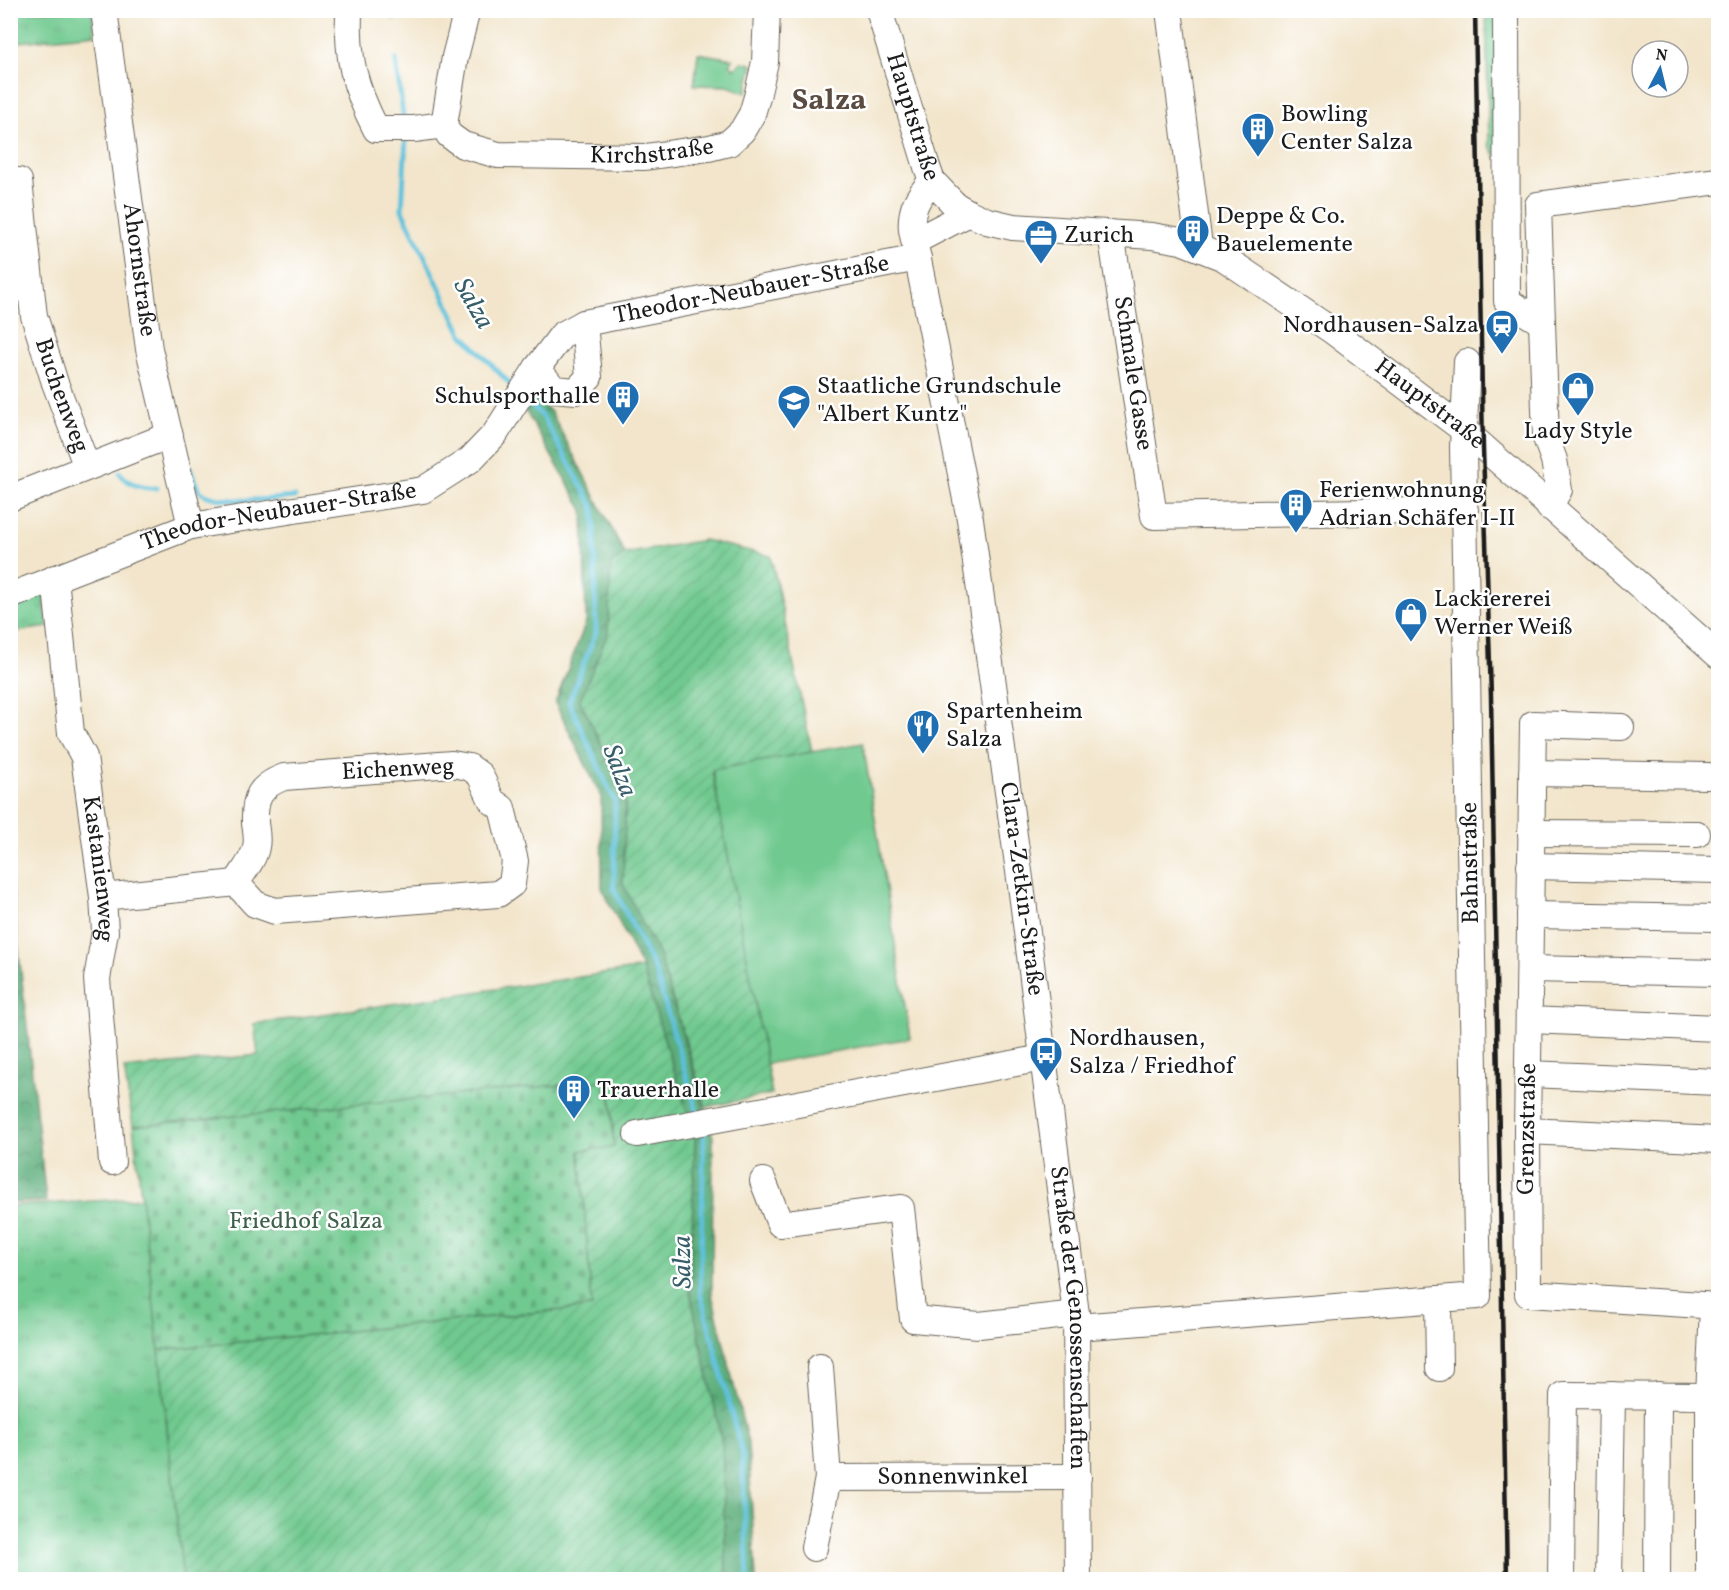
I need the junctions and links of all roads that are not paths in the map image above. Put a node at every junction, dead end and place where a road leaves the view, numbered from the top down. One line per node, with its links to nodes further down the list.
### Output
1 (104, 10): 21 (street, Ahornstraße)
2 (349, 10): 8 (street)
3 (467, 10): 8 (street)
4 (767, 10): 8 (street, Kirchstraße)
5 (879, 10): 10 (street, Hauptstraße)
6 (1169, 10): 14 (street)
7 (1506, 10): 17 (street)
8 (444, 124)
9 (20, 181): 23 (street, Buchenweg)
10 (932, 181): 12 (street, Hauptstraße); 15 (street, Clara-Zetkin-Straße)
11 (1719, 181): 17 (street)
12 (969, 213): 13 (street, Hauptstraße); 15 (street)
13 (1111, 233): 14 (street, Hauptstraße); 27 (street, Schmale Gasse)
14 (1199, 246): 20 (street, Hauptstraße)
15 (916, 249): 16 (street, Theodor-Neubauer-Straße); 47 (street, Clara-Zetkin-Straße)
16 (584, 323): 19 (street, Theodor-Neubauer-Straße); 19 (street, Theodor-Neubauer-Straße)
17 (1542, 323): 22 (street)
18 (1467, 362): 20 (street, Bahnstraße)
19 (526, 385): 28 (street, Theodor-Neubauer-Straße)
20 (1464, 430): 24 (street, Hauptstraße); 27 (street, Bahnstraße)
21 (170, 435): 23 (street, Buchenweg); 28 (street, Ahornstraße)
22 (1546, 438): 24 (street); 26 (street)
23 (87, 467): 25 (street, Buchenweg)
24 (1522, 482): 26 (street, Hauptstraße)
25 (10, 498)
26 (1549, 507): 31 (street, Hauptstraße)
27 (1465, 510): 55 (street, Bahnstraße)
28 (191, 526): 29 (street, Theodor-Neubauer-Straße)
29 (55, 578): 30 (street, Theodor-Neubauer-Straße); 40 (street, Kastanienweg)
30 (10, 596)
31 (1716, 649)
32 (1621, 727): 33 (street, Grenzstraße)
33 (1532, 773): 34 (street); 35 (street, Grenzstraße)
34 (1708, 776)
35 (1531, 833): 36 (street); 37 (street, Grenzstraße)
36 (1697, 834)
37 (1530, 866): 38 (street); 41 (street, Grenzstraße)
38 (1719, 870)
39 (236, 884): 39 (street, Eichenweg); 40 (street)
40 (103, 897): 53 (street, Kastanienweg)
41 (1530, 915): 42 (street); 43 (street, Grenzstraße)
42 (1719, 918)
43 (1530, 969): 44 (street); 45 (street, Grenzstraße)
44 (1719, 973)
45 (1530, 1020): 46 (street); 48 (street, Grenzstraße)
46 (1719, 1028)
47 (1043, 1058): 51 (street); 57 (street, Straße der Genossenschaften)
48 (1529, 1074): 49 (street); 50 (street, Grenzstraße)
49 (1719, 1082)
50 (1527, 1131): 52 (street); 56 (street, Grenzstraße)
51 (638, 1134)
52 (1719, 1140)
53 (112, 1162)
54 (763, 1181): 57 (street)
55 (1438, 1299): 57 (street); 59 (street)
56 (1716, 1306): 62 (street)
57 (1077, 1321): 64 (street, Straße der Genossenschaften)
58 (820, 1367): 65 (street)
59 (1439, 1368)
60 (1612, 1395): 61 (street); 68 (street); 69 (street)
61 (1658, 1395): 62 (street); 70 (street)
62 (1709, 1396): 63 (street)
63 (1714, 1471): 71 (street)
64 (1078, 1477): 65 (street, Sonnenwinkel); 67 (street, Straße der Genossenschaften)
65 (828, 1478): 66 (street)
66 (814, 1548)
67 (1078, 1580)
68 (1561, 1580)
69 (1608, 1580)
70 (1657, 1580)
71 (1709, 1580)

